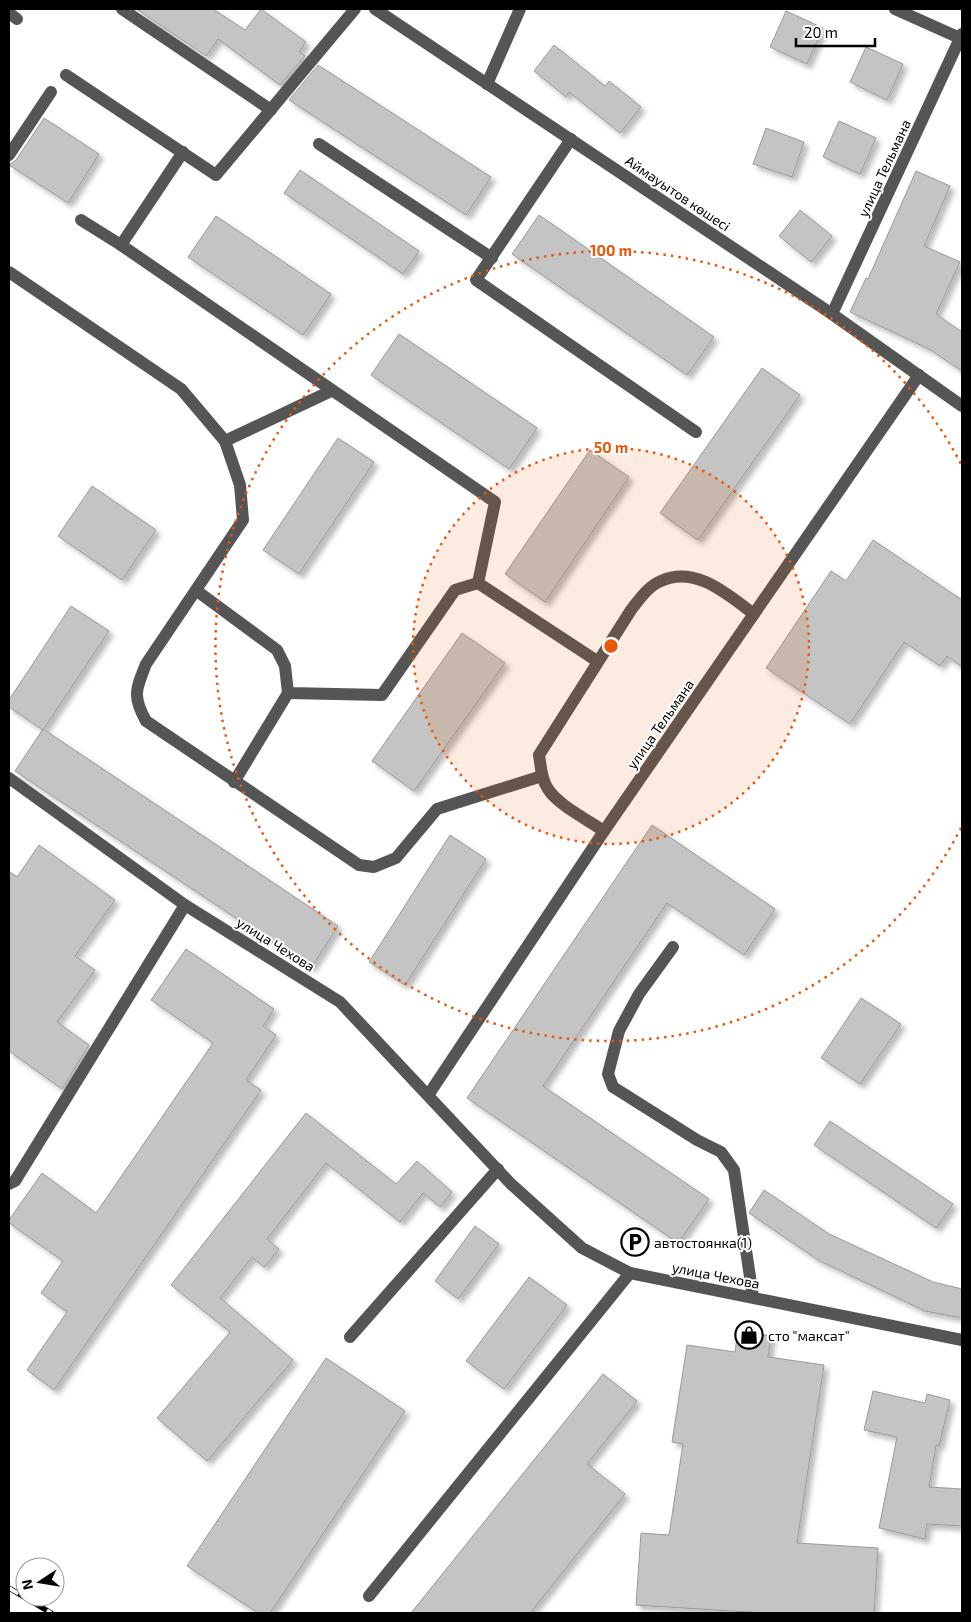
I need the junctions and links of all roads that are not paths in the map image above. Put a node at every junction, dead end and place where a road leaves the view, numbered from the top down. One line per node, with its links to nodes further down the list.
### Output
1 (122, 9): 10 (street)
2 (355, 9): 10 (street)
3 (375, 9): 8 (street, Аймауытов көшесі)
4 (520, 9): 8 (street)
5 (895, 9): 6 (street)
6 (962, 37): 19 (street, улица Тельмана)
7 (66, 75): 13 (street)
8 (487, 84): 11 (street, Аймауытов көшесі)
9 (50, 92): 14 (street)
10 (271, 110): 13 (street)
11 (571, 140): 17 (street); 19 (street, Аймауытов көшесі)
12 (319, 144): 17 (street)
13 (183, 152): 16 (street)
14 (9, 155)
15 (81, 220): 16 (street)
16 (121, 245): 21 (street)
17 (492, 258): 23 (street)
18 (9, 272): 24 (street)
19 (832, 314): 20 (street, Аймауытов көшесі)
20 (919, 375): 22 (street, Аймауытов көшесі); 27 (street, улица Тельмана)
21 (331, 391): 24 (street); 25 (street)
22 (962, 406)
23 (696, 432)
24 (224, 441): 26 (street)
25 (478, 584): 28 (street); 29 (street)
26 (197, 591): 29 (street); 32 (street)
27 (754, 614): 28 (street); 33 (street, улица Тельмана)
28 (597, 661): 30 (street)
29 (288, 693): 32 (street)
30 (542, 776): 32 (street); 33 (street)
31 (9, 778): 34 (street, улица Чехова)
32 (234, 782)
33 (604, 831): 36 (street, улица Тельмана)
34 (185, 905): 36 (street, улица Чехова); 38 (street)
35 (673, 947): 40 (street)
36 (429, 1094): 37 (street, улица Чехова)
37 (498, 1169): 39 (street, улица Чехова); 41 (street)
38 (9, 1184)
39 (630, 1273): 40 (street, улица Чехова); 43 (street)
40 (753, 1297): 42 (street, улица Чехова)
41 (350, 1336)
42 (962, 1340)
43 (369, 1596)

